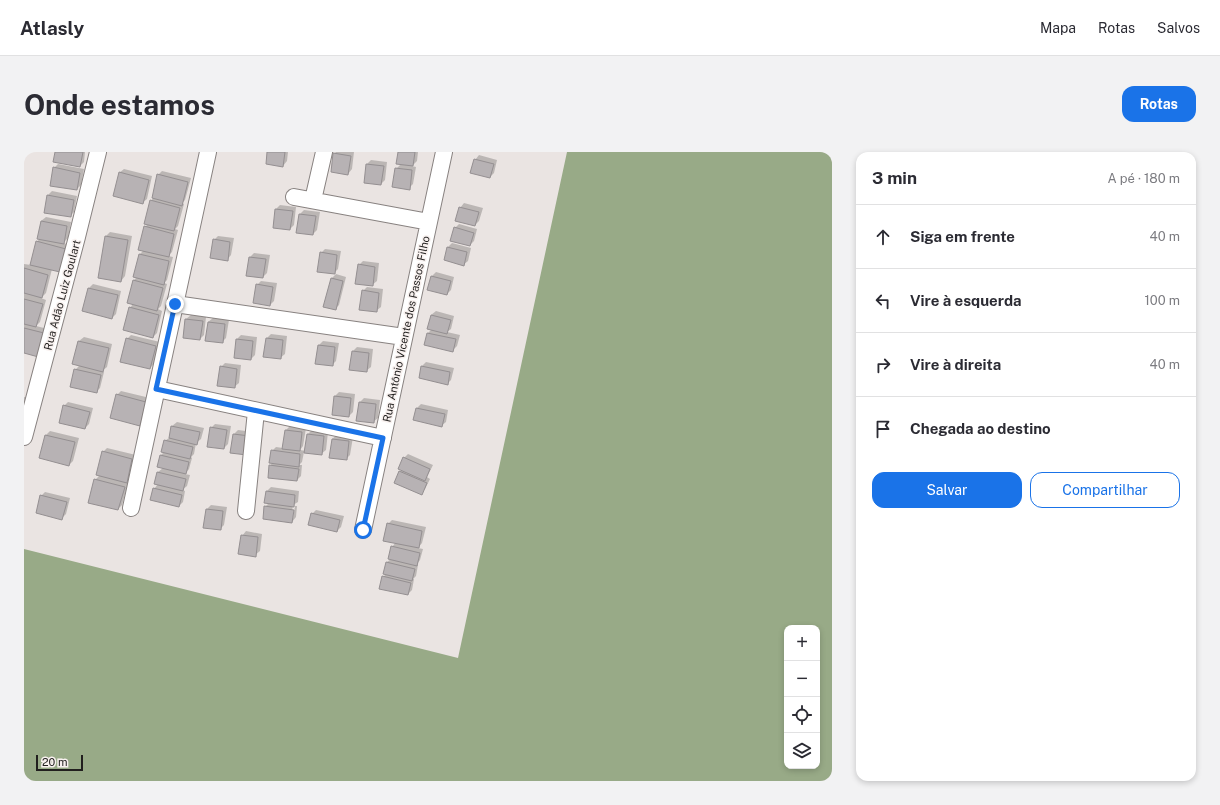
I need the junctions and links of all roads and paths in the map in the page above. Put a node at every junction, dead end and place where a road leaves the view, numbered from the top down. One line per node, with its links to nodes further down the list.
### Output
1 (98, 152): 12 (street, Rua Adão Luiz Goulart)
2 (208, 152): 8 (street)
3 (324, 152): 6 (street)
4 (444, 152): 7 (street, Rua Antônio Vicente dos Passos Filho)
5 (294, 197): 6 (street)
6 (313, 200): 7 (street)
7 (429, 222): 9 (street, Rua Antônio Vicente dos Passos Filho)
8 (175, 304): 9 (street); 10 (street)
9 (404, 337): 13 (street, Rua Antônio Vicente dos Passos Filho)
10 (156, 389): 11 (street); 14 (street)
11 (256, 410): 13 (street); 15 (street)
12 (24, 437)
13 (383, 438): 16 (street, Rua Antônio Vicente dos Passos Filho)
14 (131, 508)
15 (246, 512)
16 (363, 530)

